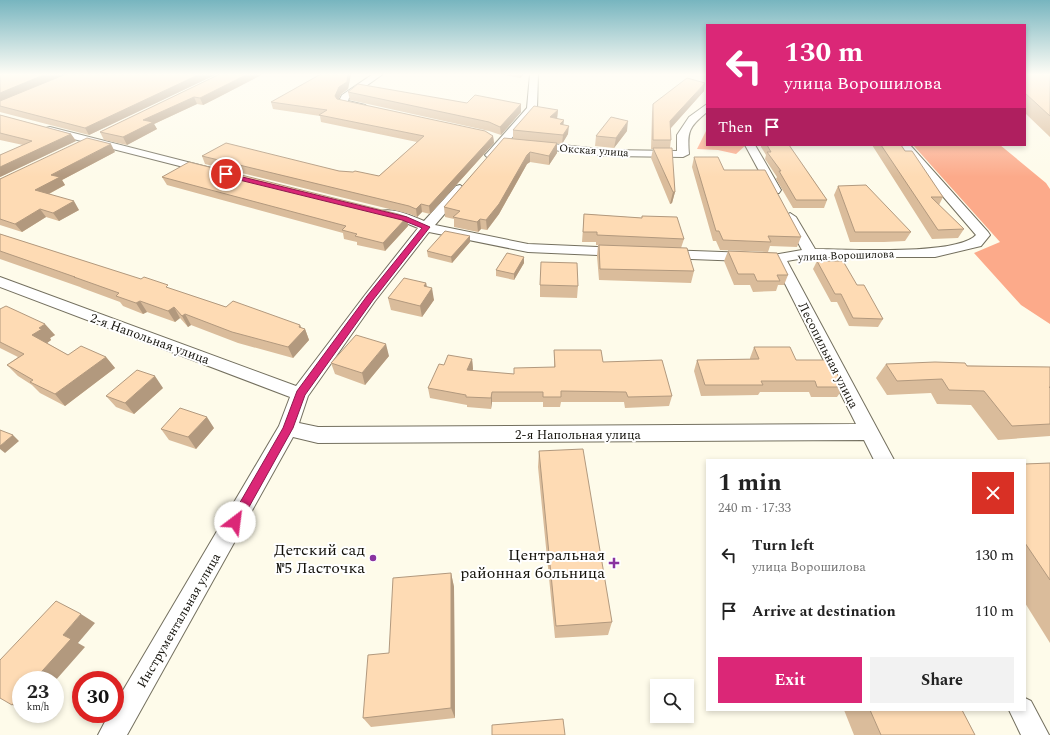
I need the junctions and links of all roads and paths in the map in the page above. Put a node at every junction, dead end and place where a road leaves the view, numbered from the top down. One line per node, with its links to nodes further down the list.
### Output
1 (366, 108): 4 (street)
2 (532, 108): 8 (street, Инструментальная улица)
3 (705, 108): 8 (street, Окская улица)
4 (374, 110)
5 (38, 126): 7 (street)
6 (105, 134): 7 (street)
7 (90, 141): 11 (street); 12 (street)
8 (510, 143): 14 (street, Инструментальная улица)
9 (751, 146): 17 (street)
10 (905, 146): 17 (street, улица Ворошилова)
11 (77, 148)
12 (222, 174)
13 (375, 211): 14 (street)
14 (426, 227): 15 (street); 20 (street, Инструментальная улица)
15 (630, 252)
16 (654, 253): 18 (street, улица Ворошилова)
17 (810, 253): 18 (street, улица Ворошилова)
18 (779, 258): 22 (street, Лесопильная улица)
19 (0, 282): 20 (street, 2-я Напольная улица)
20 (300, 394): 21 (street, Инструментальная улица)
21 (288, 428): 22 (street, 2-я Напольная улица); 25 (street, Инструментальная улица)
22 (869, 432): 23 (street, Лесопильная улица)
23 (882, 456)
24 (1023, 711): 26 (street)
25 (112, 735)
26 (1035, 735)

